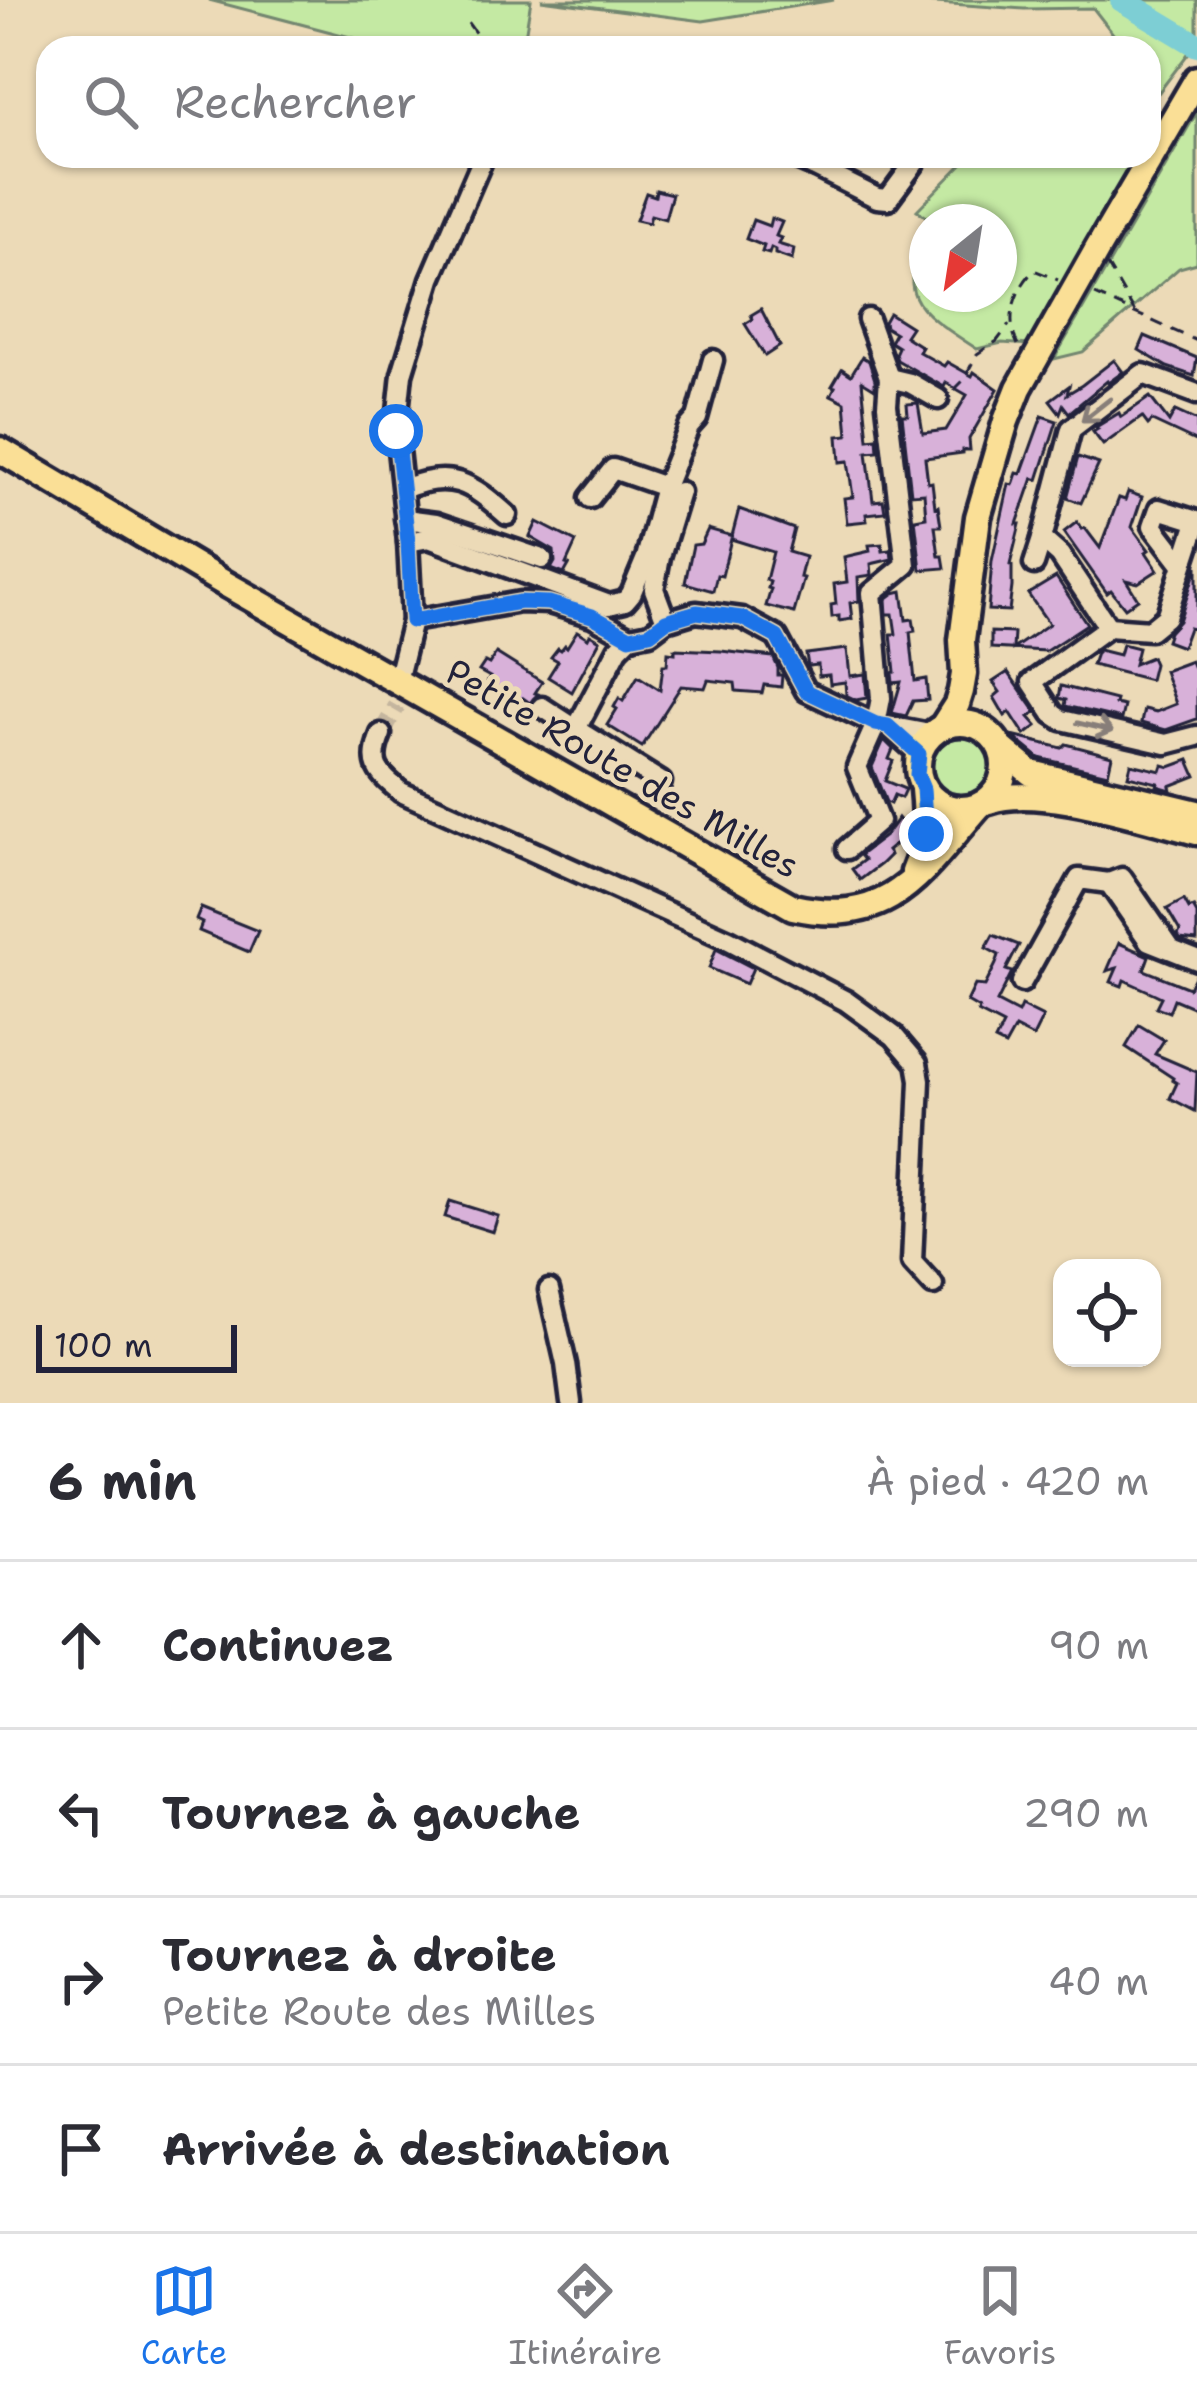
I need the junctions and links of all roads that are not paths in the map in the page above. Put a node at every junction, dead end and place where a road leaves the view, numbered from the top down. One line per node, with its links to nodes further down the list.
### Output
1 (1197, 79): 2 (main road)
2 (1161, 139)
3 (479, 168): 13 (street)
4 (829, 168): 5 (street)
5 (911, 168)
6 (1144, 168): 28 (main road)
7 (868, 319): 9 (street)
8 (713, 360): 14 (street)
9 (889, 378): 11 (street); 31 (street)
10 (1197, 394): 19 (street, one-way to 19)
11 (938, 399)
12 (0, 450): 29 (main road, Petite Route des Milles)
13 (403, 489): 16 (street); 17 (street)
14 (673, 490): 15 (street); 20 (street); 25 (street)
15 (590, 498)
16 (507, 514)
17 (405, 519): 20 (street); 21 (street)
18 (1197, 522): 23 (street); 23 (street)
19 (1042, 539): 22 (street); 26 (street)
20 (408, 542): 24 (street)
21 (542, 559)
22 (1034, 563)
23 (1182, 564): 26 (street)
24 (412, 621): 27 (street); 29 (street)
25 (666, 621): 27 (street); 31 (street)
26 (1108, 627): 34 (street, one-way to 34)
27 (630, 637): 32 (street)
28 (964, 674): 35 (main road); 36 (main road)
29 (400, 691): 45 (main road, Petite Route des Milles)
30 (542, 707): 32 (street)
31 (882, 725): 35 (street); 44 (street)
32 (576, 729): 37 (street)
33 (381, 734): 48 (street)
34 (1197, 736)
35 (931, 738): 36 (main road); 38 (main road)
36 (996, 742): 40 (main road); 41 (main road)
37 (662, 782)
38 (923, 789): 40 (main road); 45 (main road)
39 (1197, 795): 41 (street)
40 (984, 804): 43 (main road); 45 (main road, Petite Route des Milles)
41 (1167, 806): 42 (main road)
42 (1197, 813)
43 (1197, 832)
44 (847, 849)
45 (908, 885)
46 (1197, 959): 47 (street)
47 (1022, 982)
48 (933, 1285)
49 (549, 1290): 50 (street)
50 (571, 1403)

